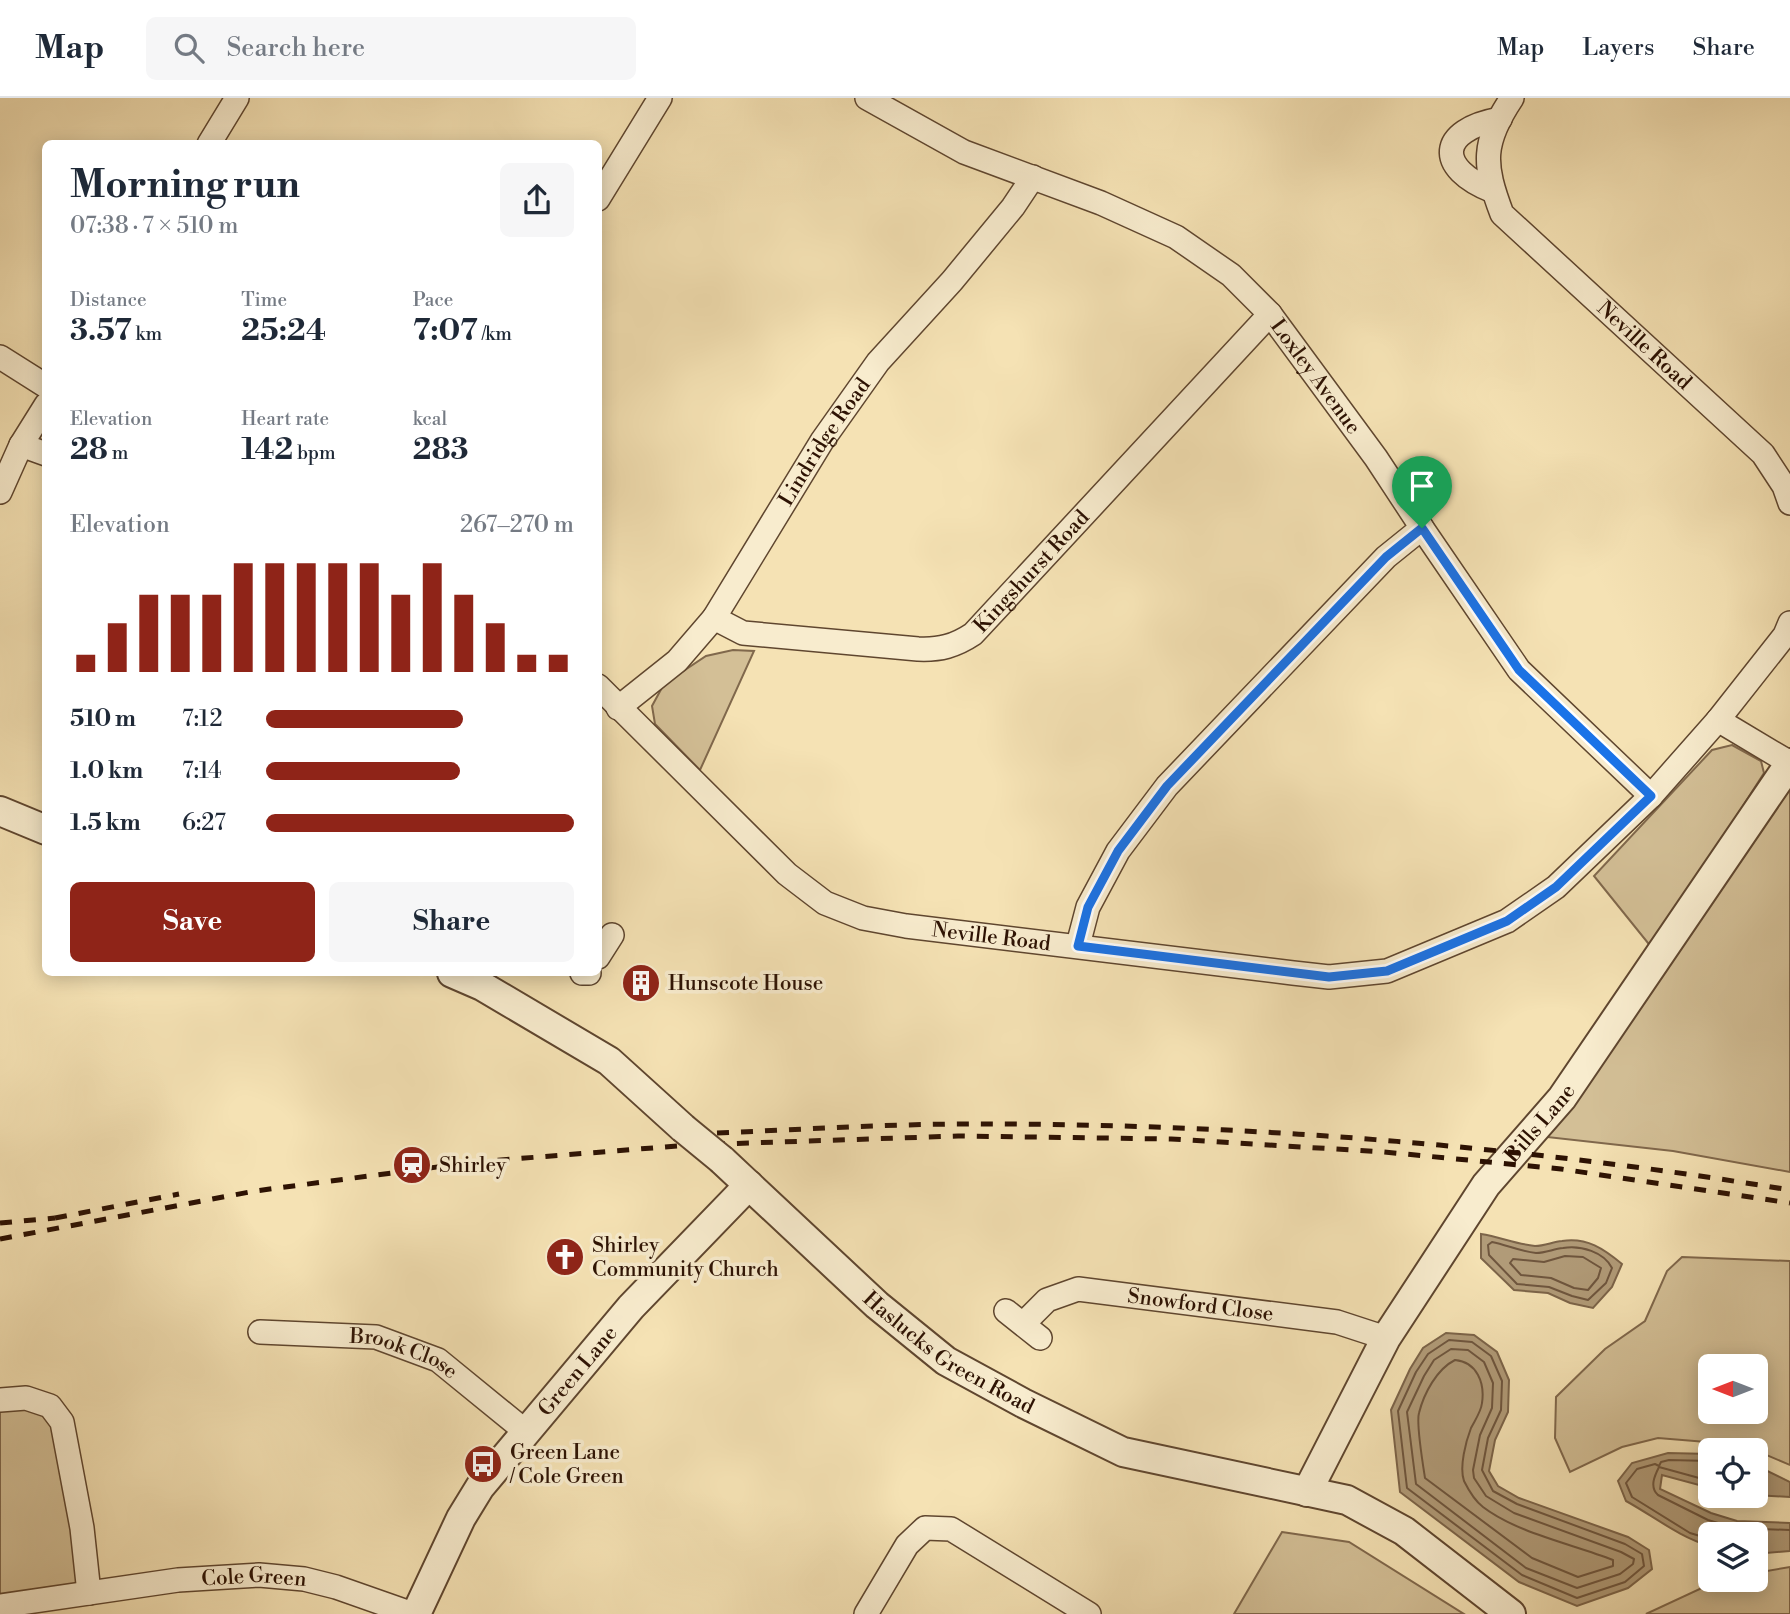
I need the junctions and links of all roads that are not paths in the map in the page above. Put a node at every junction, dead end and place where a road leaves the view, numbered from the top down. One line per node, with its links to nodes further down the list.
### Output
1 (237, 98): 6 (street)
2 (660, 98): 9 (street)
3 (867, 98): 7 (street, Loxley Avenue)
4 (1512, 98): 5 (street, Neville Road)
5 (1500, 119): 8 (street, Neville Road); 8 (street)
6 (211, 140)
7 (1033, 177): 10 (street, Loxley Avenue); 19 (street, Lindridge Road)
8 (1493, 191): 17 (street, Neville Road)
9 (602, 192)
10 (1270, 314): 18 (street, Loxley Avenue); 19 (street, Kingshurst Road)
11 (0, 357): 12 (street)
12 (42, 383)
13 (42, 411): 14 (street)
14 (21, 444): 15 (street); 16 (street)
15 (42, 452)
16 (0, 492)
17 (1790, 503)
18 (1422, 528): 25 (street, Loxley Avenue); 29 (street)
19 (714, 618): 22 (street, Lindridge Road)
20 (1790, 623): 23 (street, Neville Road)
21 (602, 690): 22 (street, Neville Road)
22 (618, 708): 29 (street, Neville Road)
23 (1718, 720): 24 (street); 25 (street, Neville Road)
24 (1790, 763): 35 (street, Bills Lane)
25 (1651, 796): 29 (street, Neville Road)
26 (0, 811): 27 (street)
27 (42, 828)
28 (612, 935): 30 (street)
29 (1078, 946)
30 (602, 951)
31 (485, 979): 32 (street, Haslucks Green Road, bridge)
32 (749, 1185): 37 (street, Green Lane); 38 (street, Haslucks Green Road)
33 (1023, 1324): 35 (street, Snowford Close)
34 (260, 1332): 37 (street, Brook Close)
35 (1386, 1338): 38 (street, Bills Lane)
36 (0, 1400): 39 (street)
37 (525, 1431): 41 (street, Green Lane)
38 (1307, 1492): 44 (street, Haslucks Green Road)
39 (89, 1593): 40 (street, Cole Green); 41 (street, Cole Green)
40 (0, 1606)
41 (414, 1614)
42 (866, 1614): 43 (street)
43 (1089, 1614)
44 (1511, 1614)

